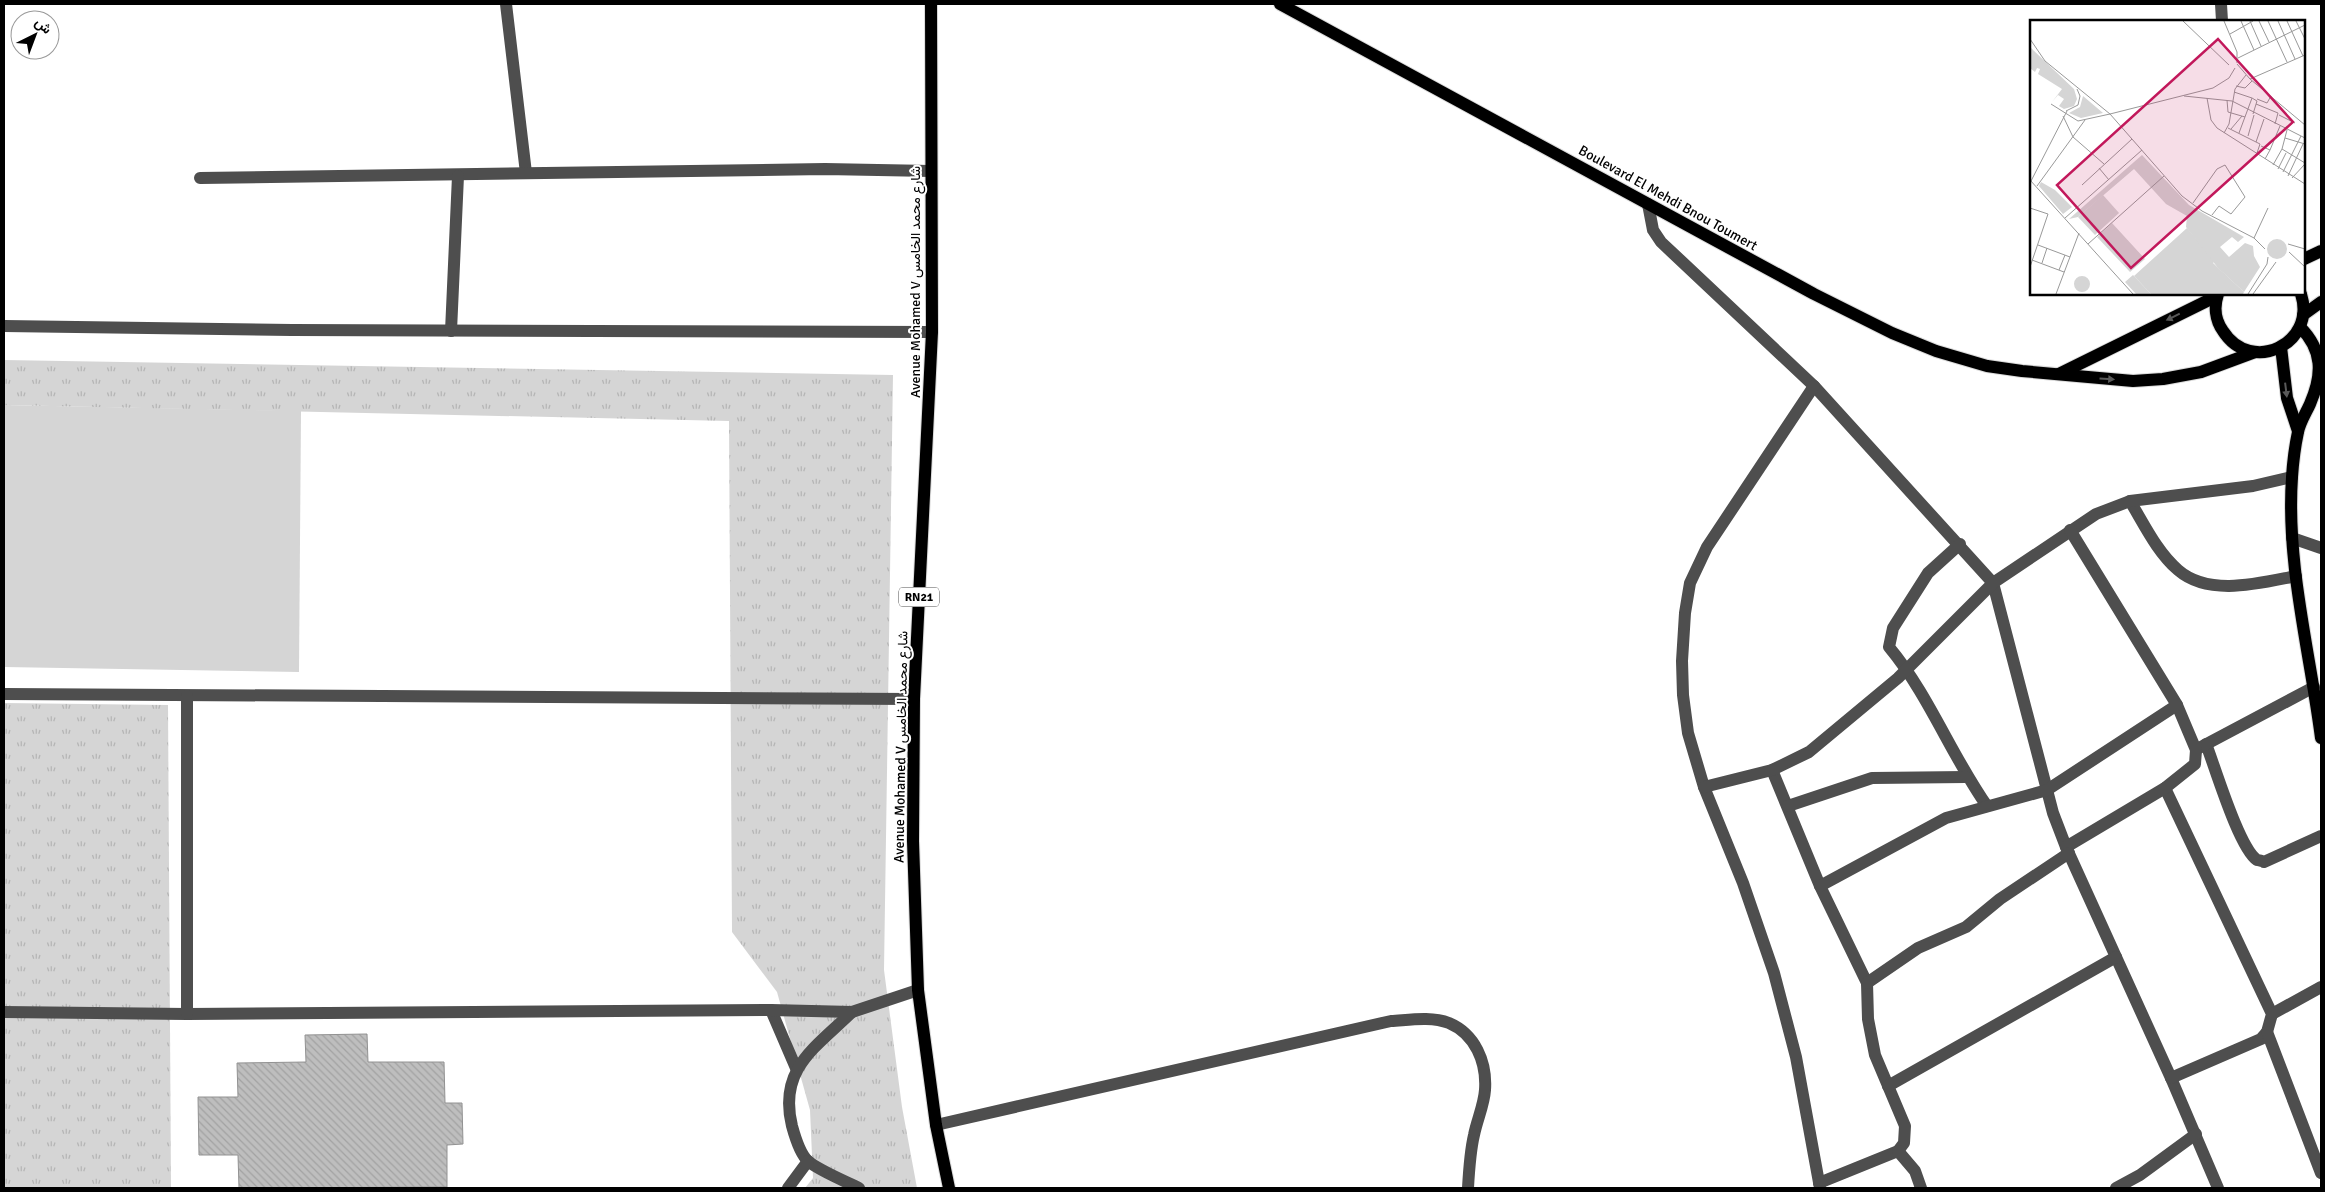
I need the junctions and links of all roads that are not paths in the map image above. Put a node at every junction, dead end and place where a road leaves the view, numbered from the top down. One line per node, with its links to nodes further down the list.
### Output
1 (506, 4): 7 (street)
2 (931, 4): 6 (main road, Avenue Mohamed V شارع محمد الخامس / RN21)
3 (1280, 4): 10 (main road, Boulevard El Mehdi Bnou Toumert)
4 (2221, 4): 5 (street)
5 (2222, 20)
6 (930, 170): 7 (street); 19 (main road, Avenue Mohamed V شارع محمد الخامس / RN21)
7 (526, 173): 8 (street)
8 (458, 176): 9 (street); 18 (street)
9 (200, 178)
10 (1648, 204): 22 (main road, Boulevard El Mehdi Bnou Toumert); 23 (street)
11 (2321, 251): 12 (main road)
12 (2305, 259)
13 (2218, 295): 21 (main road); 22 (main road, one-way to 22)
14 (2301, 295): 16 (main road)
15 (2321, 302): 16 (main road)
16 (2301, 321): 20 (main road); 24 (main road)
17 (4, 326): 18 (street)
18 (451, 331): 19 (street)
19 (932, 332): 37 (main road, Avenue Mohamed V شارع محمد الخامس / RN21)
20 (2281, 347): 21 (main road, Boulevard El Mehdi Bnou Toumert); 24 (main road, one-way to 24)
21 (2255, 352): 22 (main road, Boulevard El Mehdi Bnou Toumert, one-way to 21)
22 (2059, 374)
23 (1814, 386): 29 (street); 43 (street)
24 (2298, 430): 25 (main road)
25 (2292, 477): 26 (street); 28 (main road)
26 (2130, 501): 27 (street); 31 (street)
27 (2070, 530): 32 (street); 38 (street)
28 (2292, 538): 30 (street); 31 (main road)
29 (1960, 544): 32 (street); 33 (street)
30 (2321, 548)
31 (2296, 576): 34 (main road)
32 (1994, 584): 33 (street); 45 (street)
33 (1908, 670): 41 (street); 42 (street)
34 (2314, 687): 39 (main road); 40 (street)
35 (4, 694): 36 (street)
36 (187, 696): 37 (street); 58 (street)
37 (914, 699): 54 (main road, Avenue Mohamed V شارع محمد الخامس / RN21)
38 (2177, 705): 40 (street); 45 (street)
39 (2321, 738)
40 (2201, 747): 44 (street); 48 (street)
41 (1772, 770): 43 (street); 46 (street)
42 (1966, 777): 46 (street); 47 (street)
43 (1704, 787): 69 (street)
44 (2164, 788): 49 (street); 59 (street)
45 (2047, 790): 47 (street); 49 (street)
46 (1788, 806): 50 (street)
47 (1986, 806): 50 (street)
48 (2321, 836)
49 (2068, 850): 51 (street); 52 (street)
50 (1820, 886): 52 (street)
51 (2116, 957): 62 (street); 63 (street)
52 (1867, 983): 63 (street)
53 (2321, 987): 59 (street)
54 (918, 990): 57 (street); 64 (main road, Avenue Mohamed V شارع محمد الخامس / RN21)
55 (771, 1010): 57 (street); 58 (street); 61 (street)
56 (4, 1012): 58 (street)
57 (852, 1012): 61 (street)
58 (186, 1014)
59 (2272, 1014): 60 (street)
60 (2267, 1032): 62 (street); 68 (street)
61 (796, 1068): 67 (street)
62 (2172, 1078): 65 (street)
63 (1888, 1086): 66 (street)
64 (936, 1125): 72 (main road, Avenue Mohamed V شارع محمد الخامس / RN21); 73 (street)
65 (2196, 1134): 75 (street); 76 (street)
66 (1898, 1151): 69 (street); 74 (street)
67 (808, 1161): 70 (street); 71 (street)
68 (2321, 1173)
69 (1819, 1186)
70 (788, 1188)
71 (859, 1188)
72 (950, 1188)
73 (1468, 1188)
74 (1921, 1188)
75 (2116, 1188)
76 (2218, 1188)

